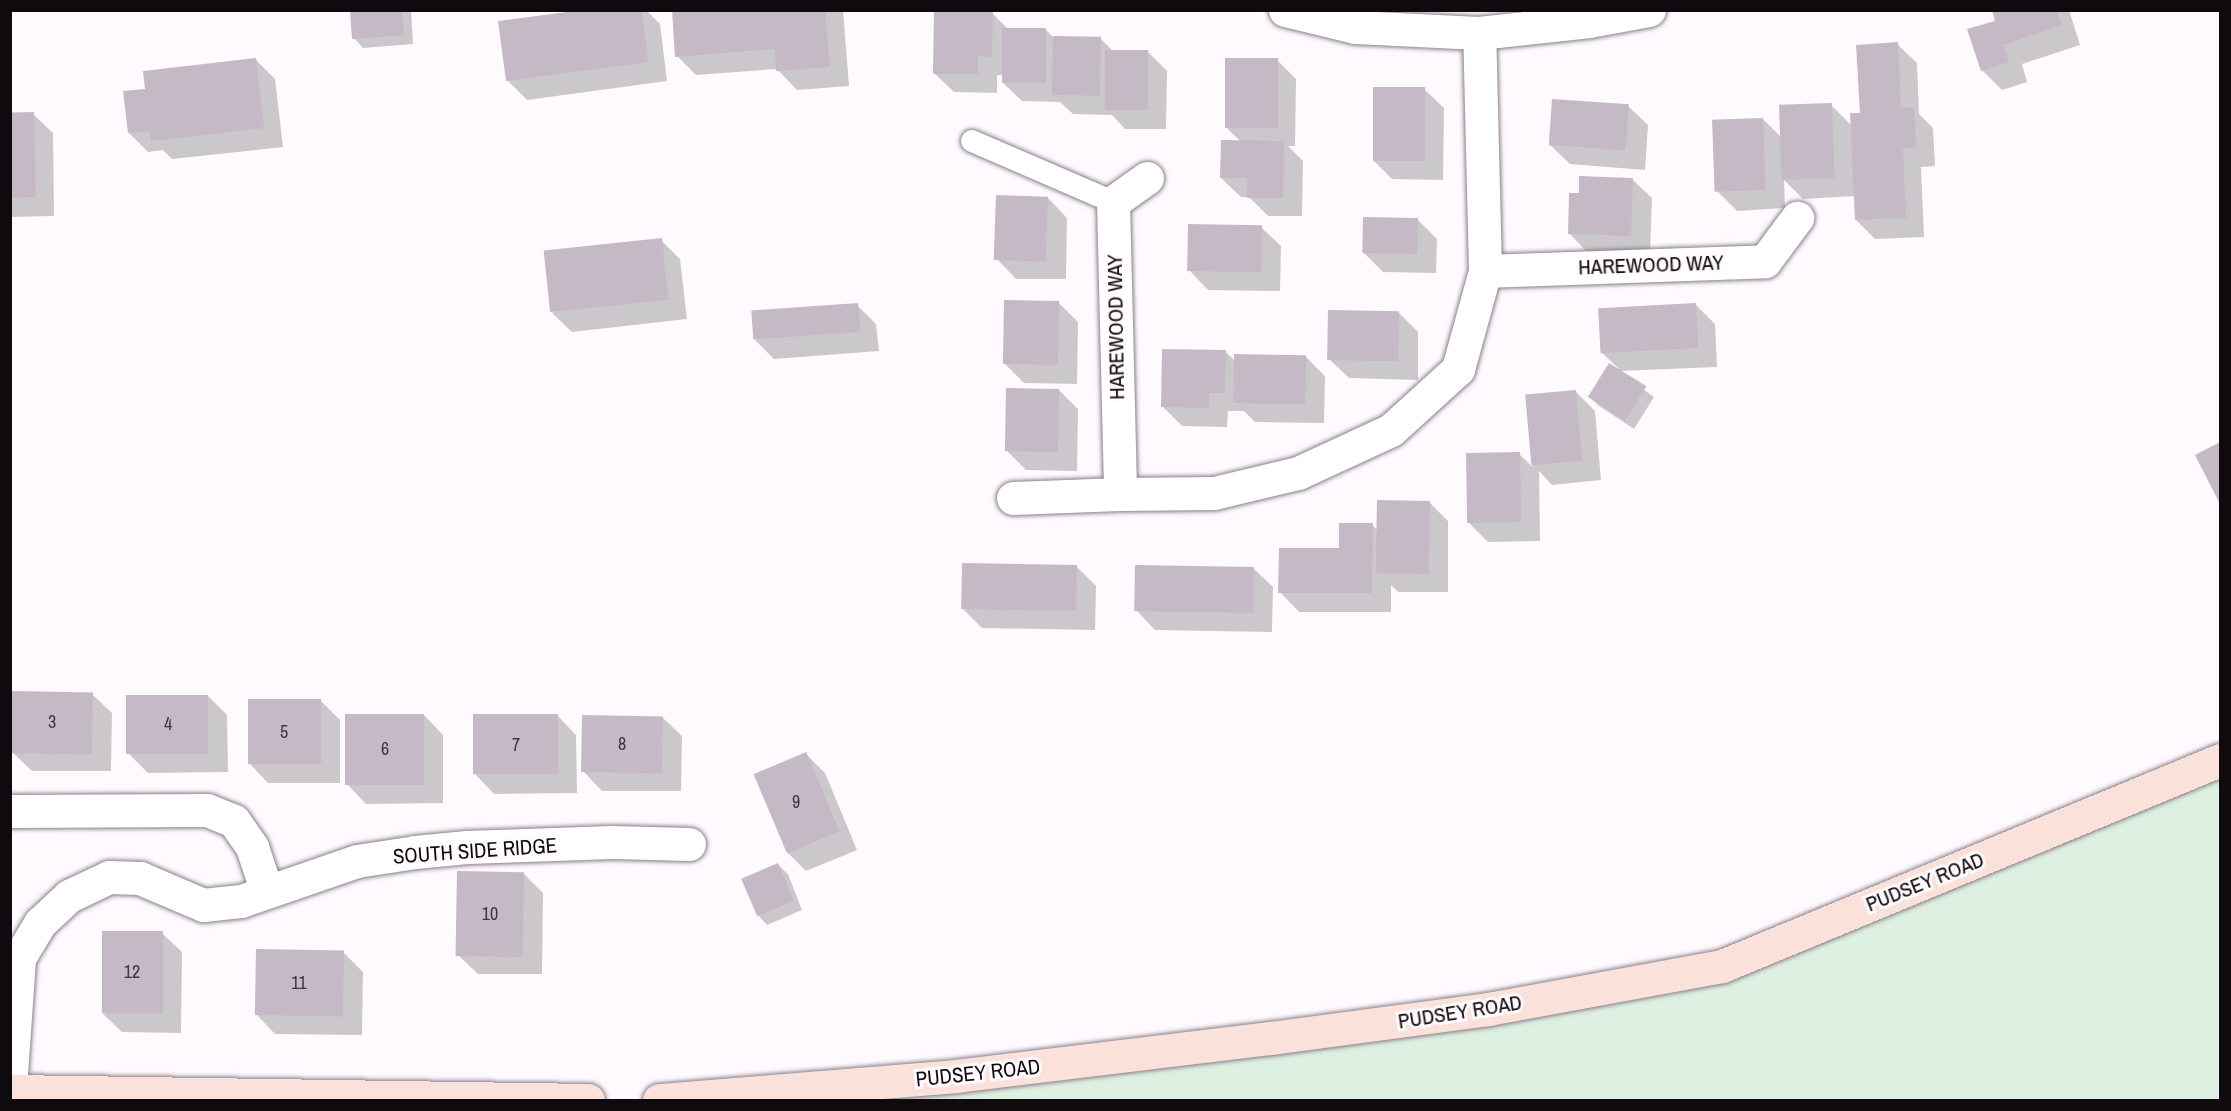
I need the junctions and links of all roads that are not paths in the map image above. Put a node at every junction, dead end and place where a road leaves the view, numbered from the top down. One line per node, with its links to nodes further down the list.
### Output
1 (1285, 10): 3 (street)
2 (1648, 10): 3 (street)
3 (1479, 33): 8 (street)
4 (972, 141): 6 (lane)
5 (1148, 178): 6 (street)
6 (1113, 202): 9 (street, HAREWOOD WAY)
7 (1797, 218): 8 (street, HAREWOOD WAY)
8 (1485, 271): 9 (street)
9 (1120, 494): 10 (street)
10 (1013, 498)
11 (2220, 760): 17 (main road, PUDSEY ROAD)
12 (10, 811): 14 (street)
13 (689, 844): 14 (street, SOUTH SIDE RIDGE)
14 (267, 892): 15 (street, SOUTH SIDE RIDGE)
15 (10, 1090): 16 (main road)
16 (588, 1101)
17 (659, 1101)

